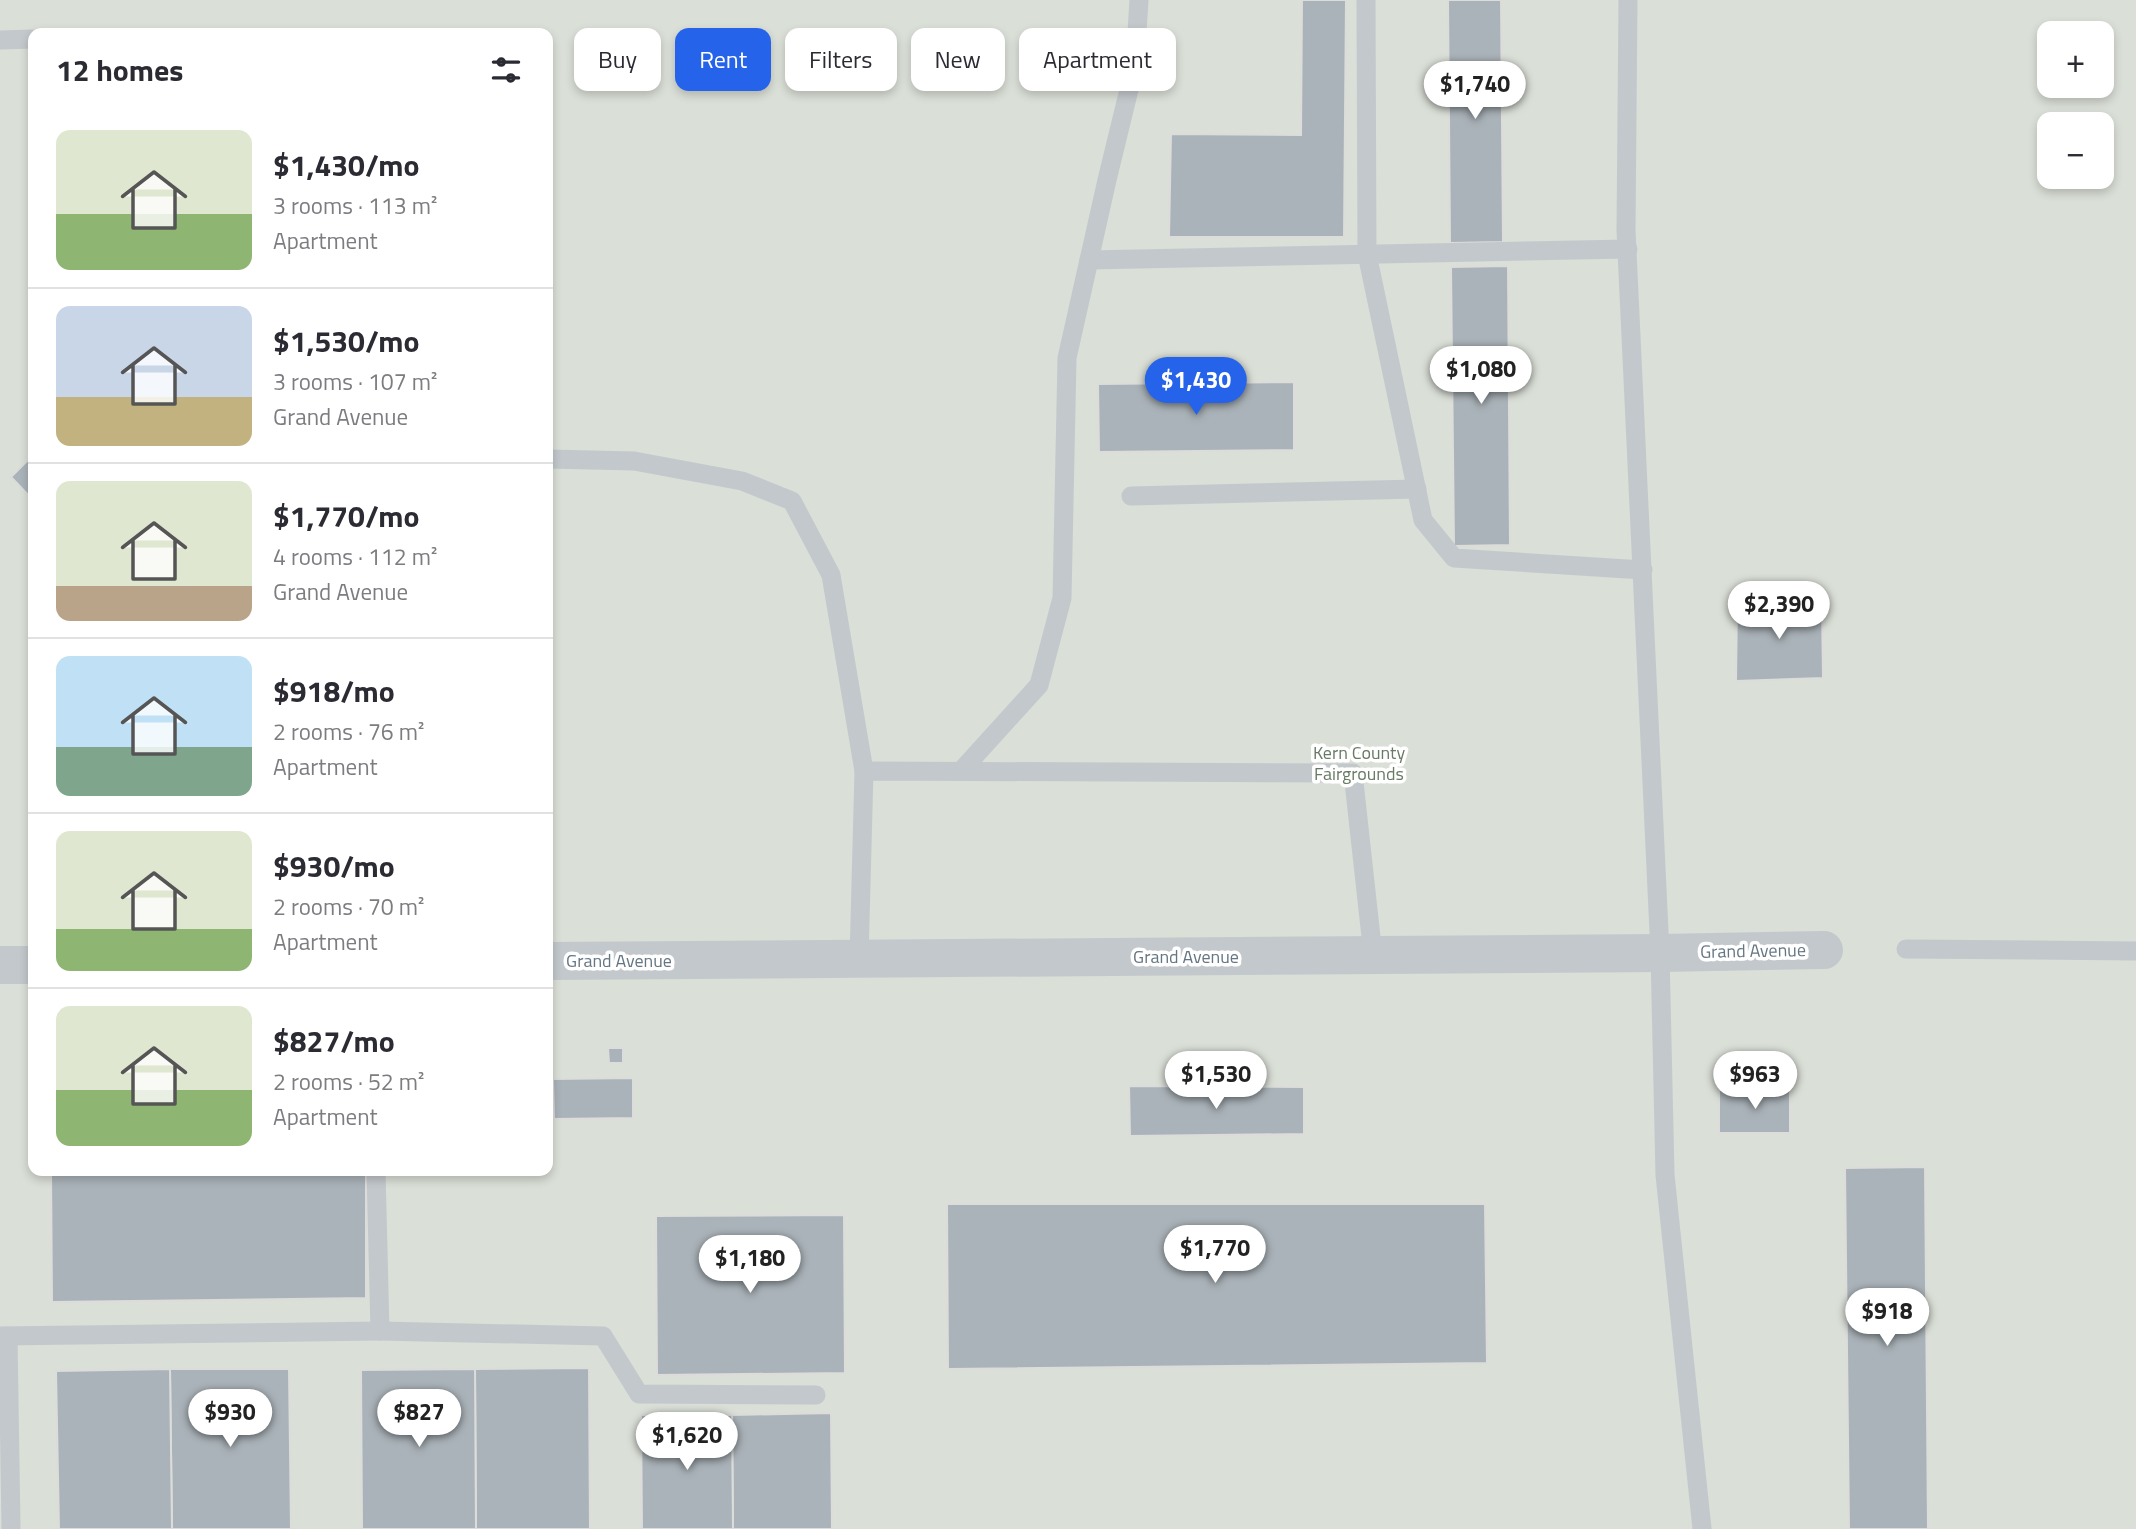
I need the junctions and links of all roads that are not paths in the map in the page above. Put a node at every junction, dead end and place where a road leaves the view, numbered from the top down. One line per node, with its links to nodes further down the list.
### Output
1 (1139, 0): 8 (lane)
2 (1366, 0): 7 (lane)
3 (1628, 0): 6 (lane)
4 (28, 39): 5 (lane)
5 (0, 40)
6 (1628, 249): 7 (lane); 12 (lane)
7 (1367, 254): 8 (lane); 10 (lane)
8 (1089, 260): 14 (lane)
9 (553, 459): 13 (lane)
10 (1417, 489): 11 (lane); 12 (lane)
11 (1131, 496)
12 (1643, 570): 18 (lane)
13 (864, 771): 14 (lane); 20 (lane)
14 (961, 771): 19 (lane)
15 (1906, 949): 17 (lane)
16 (1824, 950): 18 (street, Grand Avenue)
17 (2136, 951)
18 (1660, 953): 19 (street, Grand Avenue); 29 (lane)
19 (1373, 956): 20 (street, Grand Avenue)
20 (859, 959): 21 (street, Grand Avenue)
21 (553, 961)
22 (0, 965): 23 (street)
23 (28, 965)
24 (376, 1176): 25 (lane)
25 (380, 1331): 26 (lane); 27 (lane)
26 (4, 1336): 28 (lane)
27 (816, 1395)
28 (11, 1529)
29 (1702, 1529)

